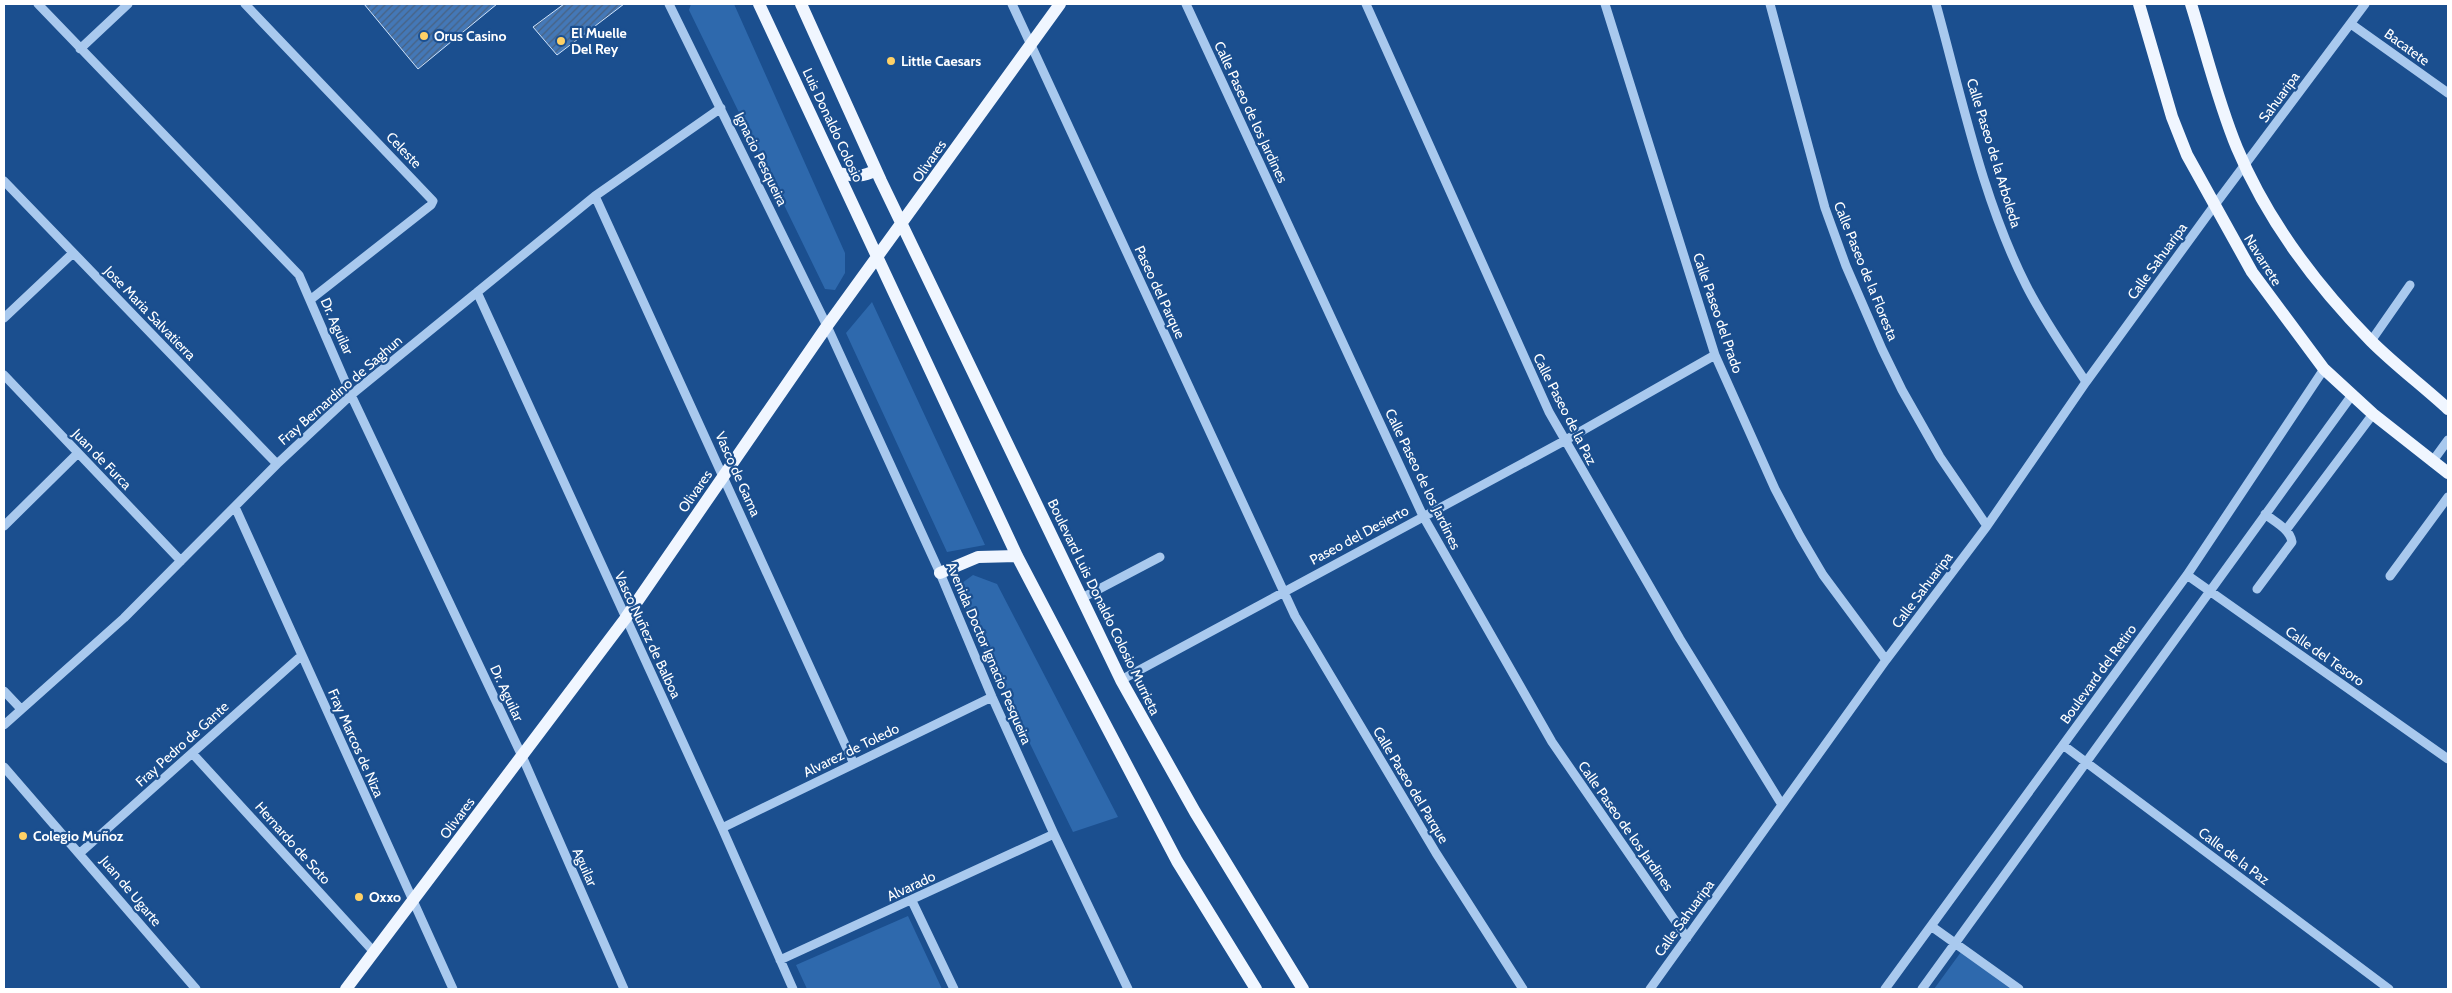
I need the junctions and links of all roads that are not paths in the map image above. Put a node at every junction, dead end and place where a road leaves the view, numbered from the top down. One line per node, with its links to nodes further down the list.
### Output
1 (38, 4): 19 (street, Dr. Aguilar)
2 (128, 4): 19 (street)
3 (245, 4): 33 (street, Celeste)
4 (759, 4): 24 (main road, Luis Donaldo Colosio)
5 (801, 4): 23 (main road, Luis Donaldo Colosio)
6 (1012, 4): 18 (street, Paseo del Parque)
7 (1060, 4): 18 (main road, Olivares)
8 (1186, 4): 55 (street, Calle Paseo de los Jardines)
9 (1366, 4): 46 (street, Calle Paseo de la Paz)
10 (1605, 4): 37 (street, Calle Paseo del Prado)
11 (1770, 4): 57 (street, Calle Paseo de la Floresta)
12 (1936, 4): 40 (street, Calle Paseo de la Arboleda)
13 (2139, 4): 27 (main road, Navarrete)
14 (2191, 4): 22 (main road)
15 (2365, 4): 17 (street, Sahuaripa)
16 (673, 6): 21 (street, Ignacio Pesqueira)
17 (2351, 24): 20 (street, Bacatete); 22 (street, Sahuaripa)
18 (1030, 44): 28 (main road, Olivares); 67 (street, Paseo del Parque)
19 (80, 49): 33 (street, Dr. Aguilar)
20 (2448, 93)
21 (721, 108): 26 (street, Fray Bernardino de Saghun); 35 (street, Ignacio Pesqueira)
22 (2245, 166): 27 (street, Sahuaripa); 36 (main road)
23 (876, 170): 24 (main road); 28 (main road, Luis Donaldo Colosio)
24 (839, 173): 30 (main road, Luis Donaldo Colosio)
25 (4, 181): 29 (street, Jose Maria Salvatierra)
26 (595, 196): 32 (street, Fray Bernardino de Saghun); 51 (street, Vasco de Gama)
27 (2214, 206): 38 (main road, Navarrete); 40 (street, Calle Sahuaripa)
28 (902, 225): 30 (main road, Olivares); 68 (main road, Boulevard Luis Donaldo Colosio Murrieta)
29 (73, 253): 34 (street); 49 (street, Jose Maria Salvatierra)
30 (878, 258): 35 (main road, Olivares); 59 (main road)
31 (2410, 285): 36 (street)
32 (476, 292): 42 (street, Fray Bernardino de Saghun); 69 (street, Vasco Nuñez de Balboa)
33 (310, 300): 42 (street, Dr. Aguilar)
34 (4, 318)
35 (828, 326): 51 (main road, Olivares); 62 (street, Avenida Doctor Ignacio Pesqueira)
36 (2372, 341): 43 (main road)
37 (1715, 355): 46 (street, Paseo del Desierto); 71 (street, Calle Paseo del Prado)
38 (2324, 369): 41 (main road, Navarrete); 63 (street, Boulevard del Retiro)
39 (4, 375): 47 (street, Juan de Furca)
40 (2086, 382): 57 (street, Calle Sahuaripa)
41 (2352, 394): 44 (main road, Navarrete); 54 (street)
42 (351, 395): 49 (street, Fray Bernardino de Saghun); 79 (street, Dr. Aguilar)
43 (2448, 409)
44 (2373, 414): 48 (main road, Navarrete); 58 (street)
45 (2448, 440): 48 (street)
46 (1564, 441): 55 (street, Paseo del Desierto); 84 (street, Calle Paseo de la Paz)
47 (78, 453): 56 (street); 61 (street, Juan de Furca)
48 (2432, 462): 50 (main road, Navarrete)
49 (277, 464): 53 (street, Fray Bernardino de Saghun)
50 (2448, 473)
51 (724, 476): 69 (main road, Olivares); 82 (street, Vasco de Gama)
52 (2448, 497): 64 (street)
53 (235, 507): 61 (street, Fray Bernardino de Saghun); 70 (street, Fray Marcos de Niza)
54 (2265, 514): 58 (street); 66 (street)
55 (1423, 516): 67 (street, Paseo del Desierto); 91 (street, Calle Paseo de los Jardines)
56 (4, 526)
57 (1987, 526): 71 (street, Calle Sahuaripa)
58 (2286, 530): 65 (street)
59 (1017, 556): 62 (main road); 102 (main road)
60 (1160, 557): 68 (street)
61 (181, 561): 75 (street, Fray Bernardino de Saghun)
62 (940, 573): 74 (street, Avenida Doctor Ignacio Pesqueira)
63 (2187, 574): 66 (street, Calle del Tesoro); 77 (street, Boulevard del Retiro)
64 (2390, 576)
65 (2258, 589)
66 (2210, 591): 80 (street, Calle del Tesoro); 81 (street)
67 (1283, 592): 72 (street, Paseo del Desierto); 104 (street, Calle Paseo del Parque)
68 (1082, 598): 72 (main road, Boulevard Luis Donaldo Colosio Murrieta)
69 (625, 619): 79 (main road, Olivares); 85 (street, Vasco Nuñez de Balboa)
70 (301, 656): 78 (street, Fray Pedro de Gante); 89 (street, Fray Marcos de Niza)
71 (1886, 660): 84 (street, Calle Sahuaripa)
72 (1121, 680): 103 (main road, Boulevard Luis Donaldo Colosio Murrieta)
73 (4, 691): 75 (street)
74 (992, 697): 82 (street, Alvarez de Toledo); 86 (street, Avenida Doctor Ignacio Pesqueira)
75 (21, 709): 76 (street, Fray Bernardino de Saghun)
76 (4, 725)
77 (2063, 745): 81 (street, Calle de la Paz); 90 (street, Boulevard del Retiro)
78 (192, 753): 87 (street, Fray Pedro de Gante); 93 (street, Hernardo de Soto)
79 (522, 756): 89 (main road, Olivares); 98 (street, Aguilar)
80 (2448, 759)
81 (2087, 762): 92 (street); 109 (street, Calle de la Paz)
82 (854, 764): 85 (street, Alvarez de Toledo)
83 (4, 767): 87 (street, Juan de Ugarte)
84 (1782, 805): 91 (street, Calle Sahuaripa)
85 (722, 828): 94 (street, Vasco Nuñez de Balboa)
86 (1054, 834): 88 (street, Alvarado); 101 (street, Avenida Doctor Ignacio Pesqueira)
87 (80, 853): 95 (street, Juan de Ugarte)
88 (912, 901): 94 (street, Alvarado); 100 (street)
89 (412, 902): 93 (main road, Olivares); 97 (street, Fray Marcos de Niza)
90 (1930, 926): 92 (street); 106 (street, Boulevard del Retiro)
91 (1687, 938): 105 (street, Calle Sahuaripa)
92 (1955, 943): 107 (street); 108 (street)
93 (374, 952): 96 (main road, Olivares)
94 (780, 960): 99 (street, Vasco Nuñez de Balboa)
95 (196, 989)
96 (346, 989)
97 (453, 989)
98 (624, 989)
99 (793, 989)
100 (954, 989)
101 (1128, 989)
102 (1256, 989)
103 (1303, 989)
104 (1523, 989)
105 (1650, 989)
106 (1885, 989)
107 (1922, 989)
108 (2019, 989)
109 (2389, 989)

